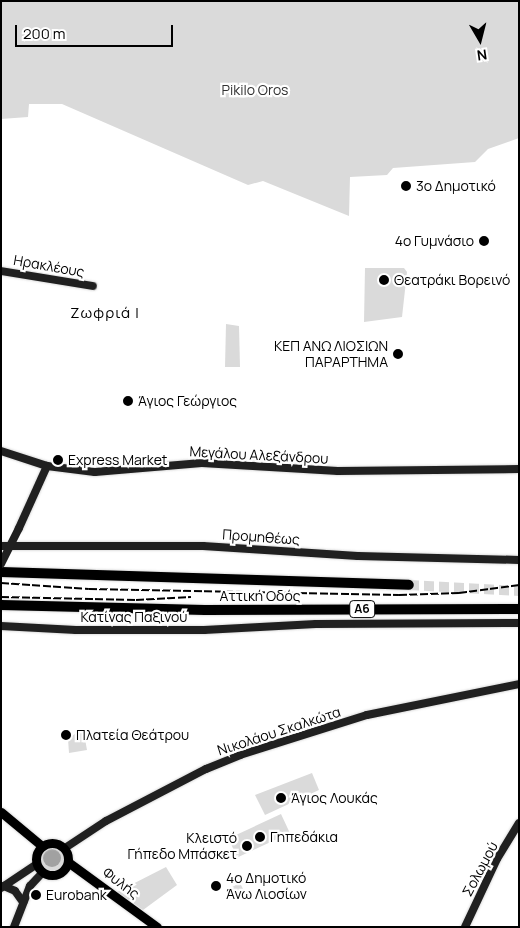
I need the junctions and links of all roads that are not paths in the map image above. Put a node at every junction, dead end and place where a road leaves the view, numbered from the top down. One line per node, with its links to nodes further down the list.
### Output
1 (1, 271): 2 (street, Ηρακλέους)
2 (93, 286)
3 (1, 451): 4 (street, Μεγάλου Αλεξάνδρου)
4 (47, 466): 5 (street, Μεγάλου Αλεξάνδρου); 8 (street, bridge)
5 (519, 469)
6 (1, 546): 7 (street, Προμηθέως)
7 (519, 560)
8 (1, 565): 10 (highway)
9 (1, 572): 10 (highway, Αττική Οδός / Α6)
10 (74, 576): 11 (highway, Αττική Οδός / Α6)
11 (409, 585)
12 (1, 605): 13 (highway, Αττική Οδός / Α6)
13 (112, 607): 14 (highway, Αττική Οδός / Α6); 15 (highway)
14 (519, 609)
15 (1, 611)
16 (519, 623): 17 (street, Κατίνας Παξινού)
17 (1, 626)
18 (519, 684): 22 (street, Νικολάου Σκαλκώτα)
19 (1, 812): 21 (main road)
20 (519, 823): 30 (street, Σολωμού)
21 (42, 846): 22 (main road); 24 (main road)
22 (65, 848): 23 (main road)
23 (68, 862): 25 (main road); 29 (main road, Φυλής)
24 (37, 864): 25 (main road); 26 (street)
25 (43, 872): 27 (street)
26 (3, 887): 27 (street)
27 (23, 902): 28 (street)
28 (14, 927)
29 (157, 927)
30 (465, 927)

